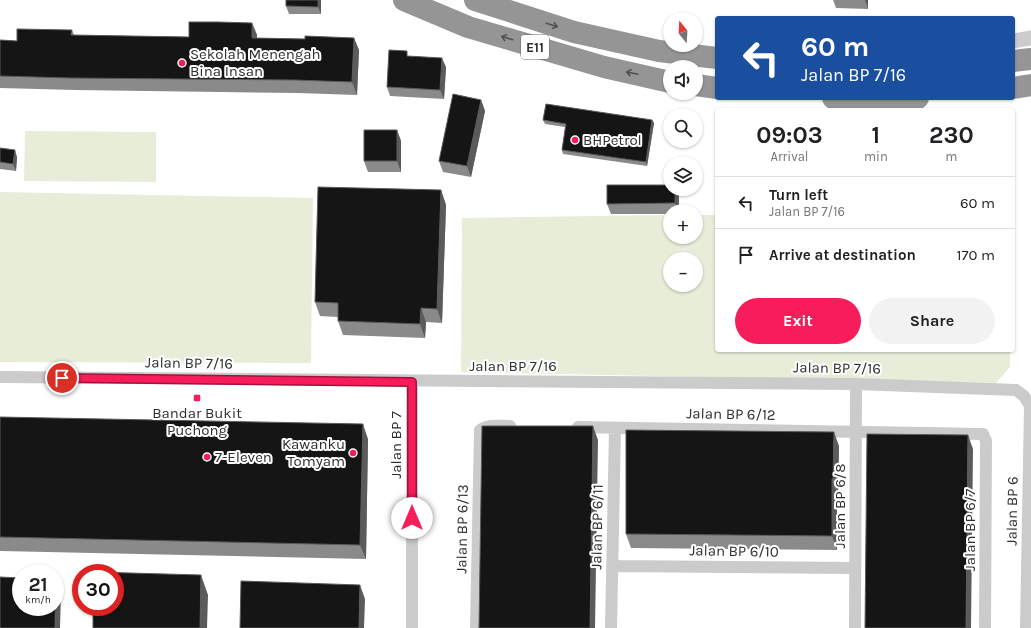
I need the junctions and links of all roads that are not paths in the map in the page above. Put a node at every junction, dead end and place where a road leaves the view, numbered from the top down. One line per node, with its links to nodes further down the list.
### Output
1 (404, 0): 8 (highway, E11, one-way to 1)
2 (474, 0): 5 (highway, E11, one-way to 5)
3 (1031, 38): 4 (street)
4 (1015, 41)
5 (713, 57)
6 (1031, 59): 7 (highway)
7 (1015, 61)
8 (663, 80)
9 (1031, 85): 12 (highway)
10 (703, 86): 11 (highway)
11 (715, 88)
12 (1015, 88)
13 (865, 100): 14 (highway)
14 (893, 100)
15 (0, 378): 16 (street, Jalan BP 7/16)
16 (412, 382): 17 (street, Jalan BP 7/16); 26 (street, Jalan BP 7)
17 (856, 384): 18 (street, Jalan BP 7/16); 22 (street, Jalan BP 6/8)
18 (1024, 396): 31 (street, Jalan BP 6)
19 (521, 426): 27 (street, Jalan BP 6/13)
20 (568, 427): 21 (street, Jalan BP 6/12)
21 (615, 428): 22 (street, Jalan BP 6/12); 24 (street, Jalan BP 6/11)
22 (856, 432): 23 (street, Jalan BP 6/12); 25 (street, Jalan BP 6/8)
23 (983, 434): 30 (street, Jalan BP 6/7)
24 (612, 566): 25 (street, Jalan BP 6/10); 28 (street, Jalan BP 6/11)
25 (855, 568): 29 (street, Jalan BP 6/8)
26 (412, 628)
27 (476, 628)
28 (611, 628)
29 (855, 628)
30 (985, 628)
31 (1026, 628)

